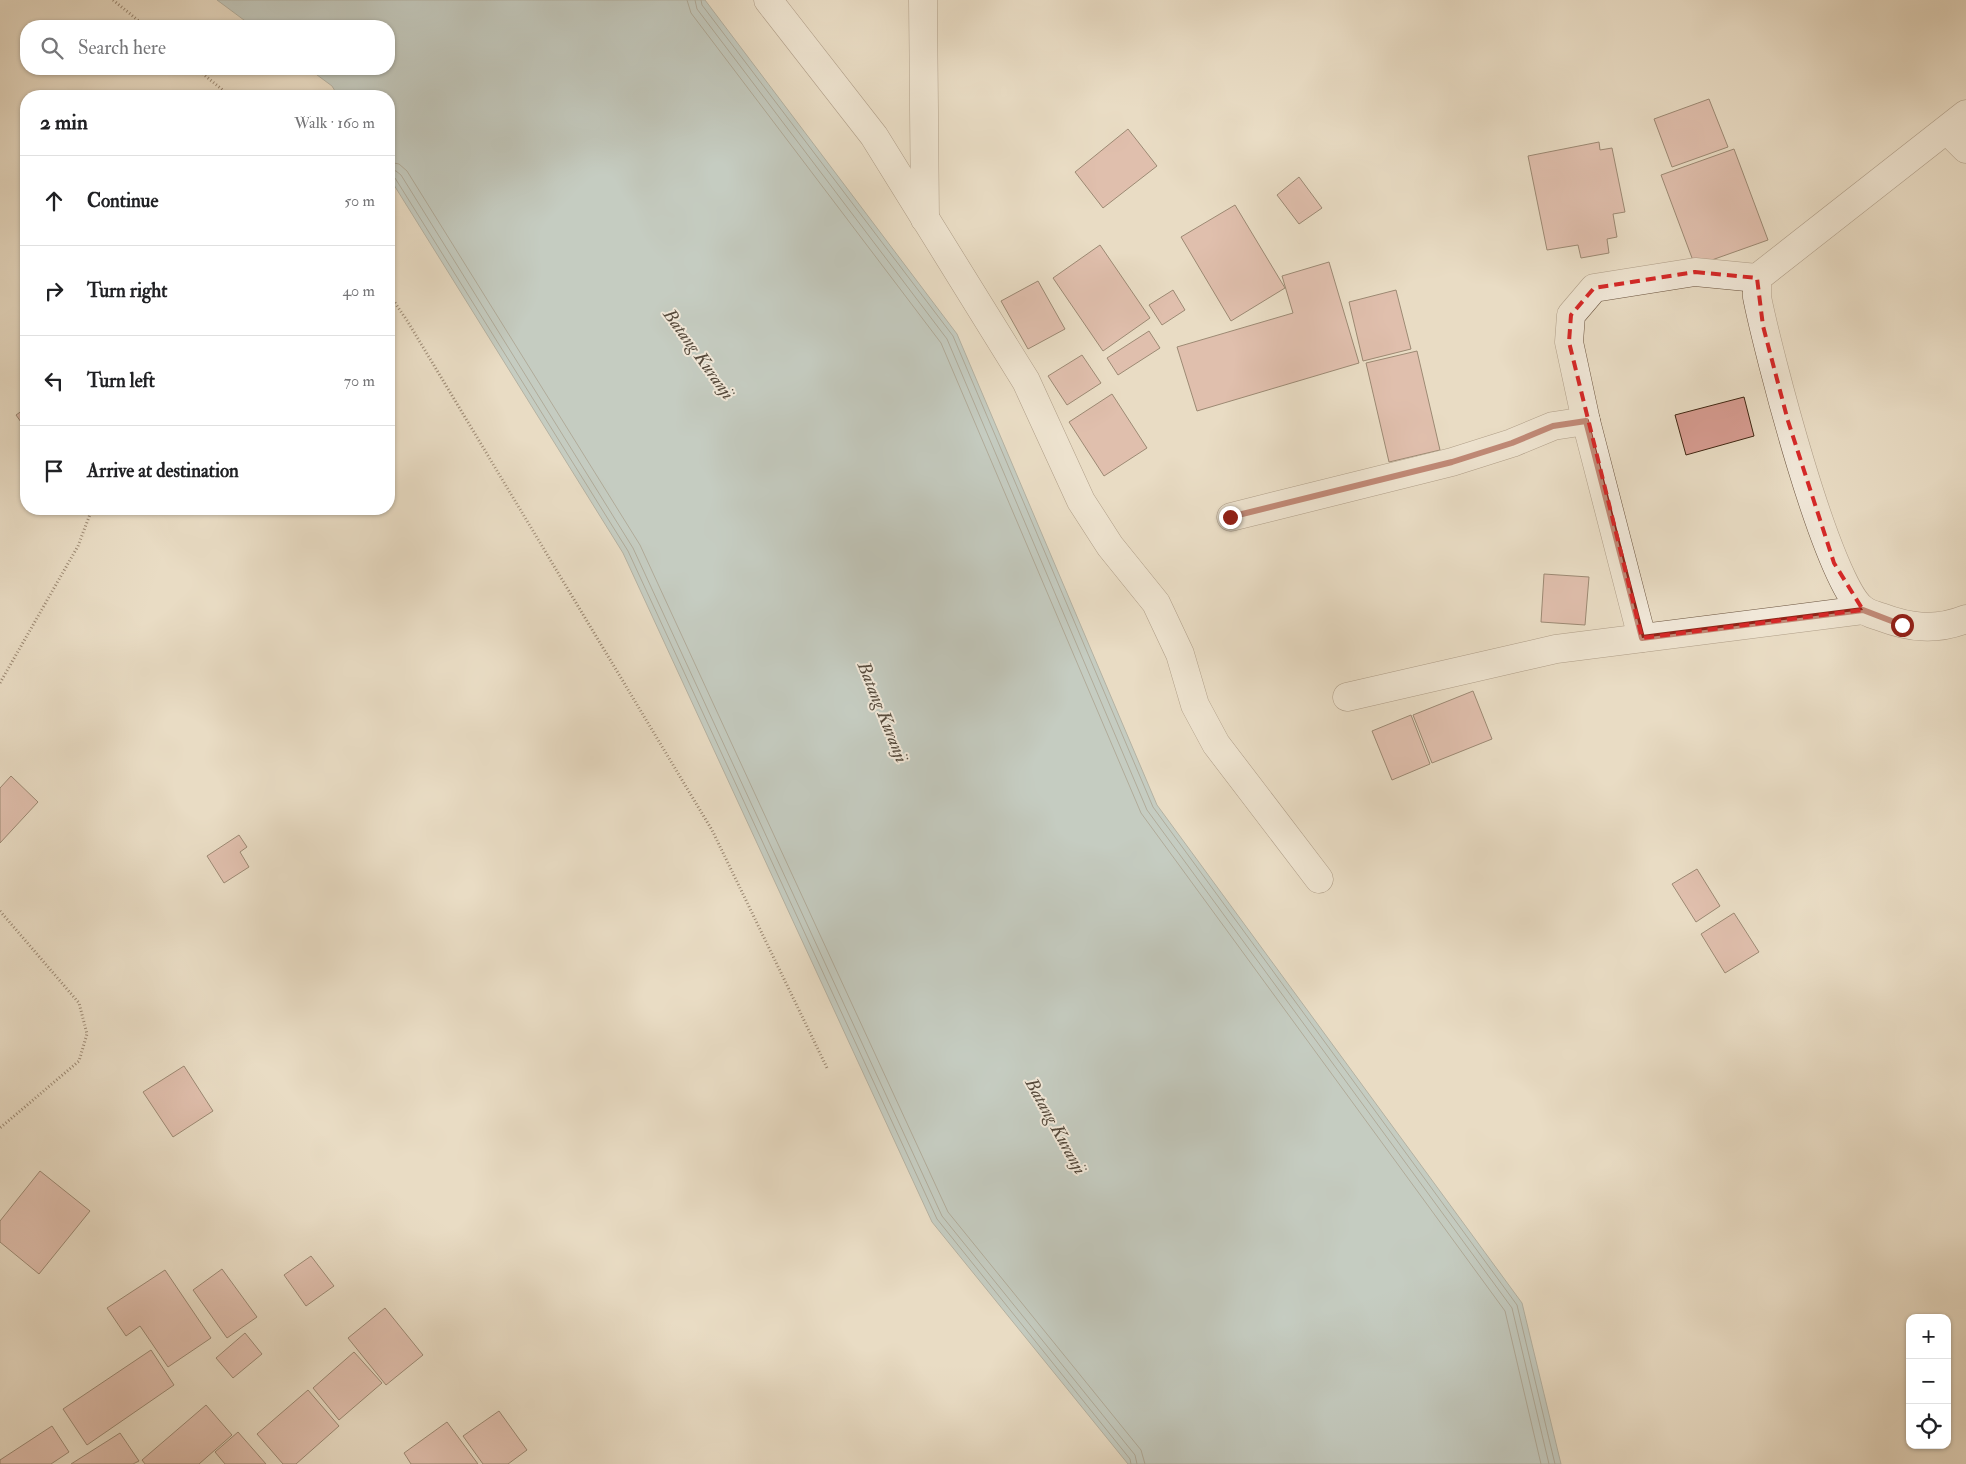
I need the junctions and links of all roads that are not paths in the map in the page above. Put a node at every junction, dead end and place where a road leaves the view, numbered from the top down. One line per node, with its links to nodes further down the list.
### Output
1 (768, 0): 5 (street)
2 (923, 0): 5 (street)
3 (1957, 122): 4 (street); 6 (street)
4 (1966, 149)
5 (925, 221): 13 (street)
6 (1758, 278): 7 (street); 9 (street)
7 (1586, 421): 8 (street); 11 (street)
8 (1230, 517)
9 (1863, 610): 10 (street); 11 (street)
10 (1966, 619)
11 (1642, 638): 12 (street)
12 (1347, 698)
13 (1319, 879)

